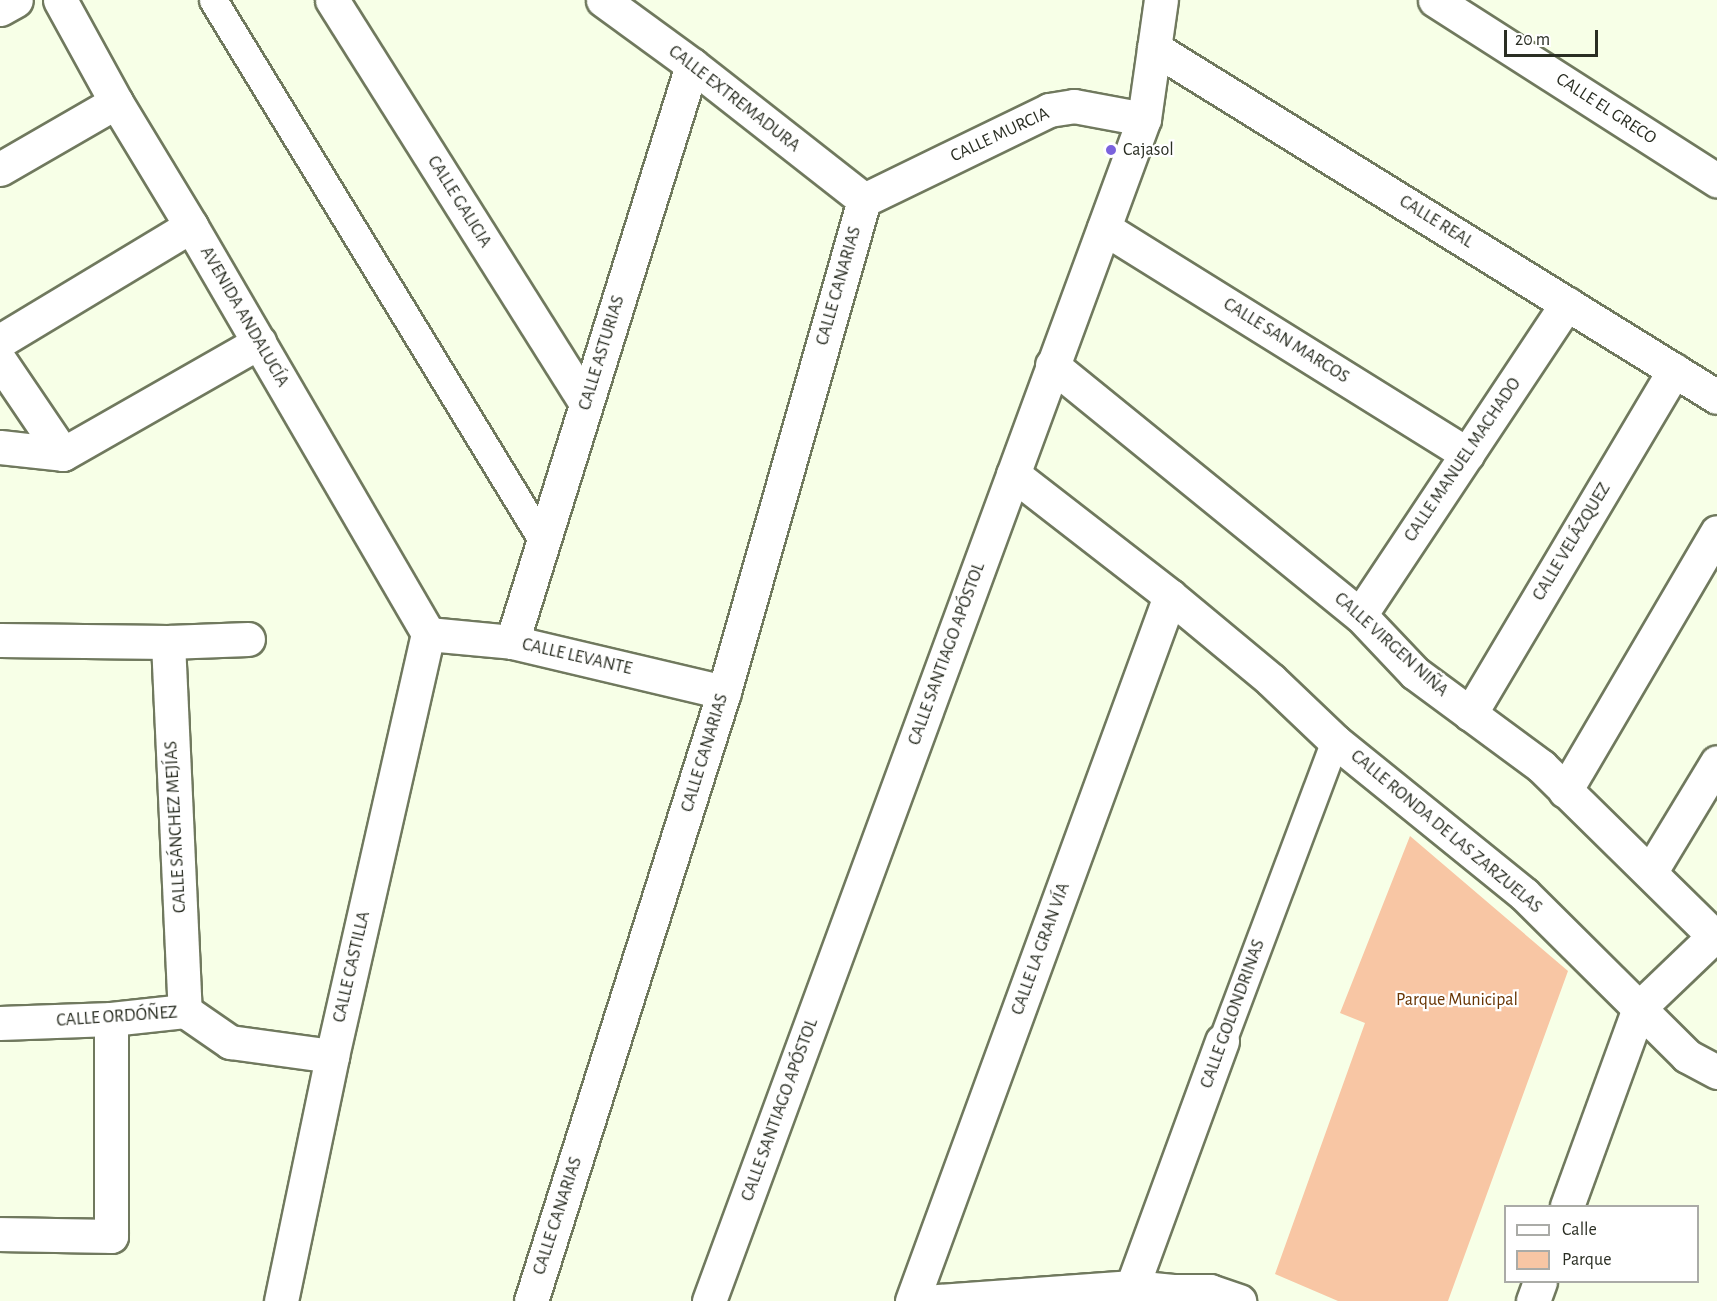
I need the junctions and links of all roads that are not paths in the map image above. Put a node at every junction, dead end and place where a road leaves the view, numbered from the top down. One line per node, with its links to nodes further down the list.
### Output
1 (16, 0): 8 (street)
2 (213, 0): 31 (street)
3 (332, 0): 25 (street, CALLE GALICIA)
4 (603, 0): 10 (street, CALLE EXTREMADURA)
5 (1161, 0): 9 (street, CALLE SANTIAGO APÓSTOL)
6 (1435, 0): 14 (street, CALLE EL GRECO)
7 (61, 1): 11 (street, AVENIDA ANDALUCÍA)
8 (0, 9)
9 (1154, 48): 12 (street, CALLE SANTIAGO APÓSTOL); 18 (street, CALLE REAL)
10 (692, 65): 15 (street, CALLE EXTREMADURA); 25 (street, CALLE ASTURIAS)
11 (116, 102): 13 (street); 16 (street, AVENIDA ANDALUCÍA)
12 (1144, 119): 15 (street, CALLE MURCIA); 17 (street, CALLE SANTIAGO APÓSTOL)
13 (0, 169)
14 (1717, 180)
15 (864, 200): 39 (street, CALLE CANARIAS)
16 (191, 226): 19 (street); 20 (street, AVENIDA ANDALUCÍA)
17 (1104, 228): 22 (street, CALLE SANTIAGO APÓSTOL); 28 (street, CALLE SAN MARCOS)
18 (1567, 304): 23 (street, CALLE REAL); 28 (street, CALLE MANUEL MACHADO)
19 (0, 341)
20 (259, 342): 27 (street); 34 (street, AVENIDA ANDALUCÍA)
21 (0, 361): 27 (street)
22 (1052, 365): 29 (street, CALLE SANTIAGO APÓSTOL); 33 (street, CALLE VIRGEN NIÑA)
23 (1674, 370): 24 (street, CALLE REAL); 40 (street, CALLE VELÁZQUEZ)
24 (1717, 397)
25 (586, 403): 31 (street, CALLE ASTURIAS)
26 (0, 447): 27 (street)
27 (63, 454)
28 (1467, 454): 33 (street, CALLE MANUEL MACHADO)
29 (1013, 474): 32 (street); 60 (street, CALLE SANTIAGO APÓSTOL)
30 (1717, 532): 43 (street)
31 (543, 541): 38 (street, CALLE ASTURIAS)
32 (1170, 596): 41 (street, CALLE RONDA DE LAS ZARZUELAS); 61 (street, CALLE LA GRAN VÍA)
33 (1360, 615): 40 (street, CALLE VIRGEN NIÑA)
34 (428, 634): 38 (street, CALLE LEVANTE); 51 (street, CALLE CASTILLA)
35 (248, 639): 37 (street)
36 (0, 640): 37 (street)
37 (168, 642): 47 (street, CALLE SÁNCHEZ MEJÍAS)
38 (512, 642): 39 (street, CALLE LEVANTE)
39 (724, 692): 59 (street, CALLE CANARIAS)
40 (1470, 714): 43 (street, CALLE VIRGEN NIÑA)
41 (1335, 741): 46 (street, CALLE RONDA DE LAS ZARZUELAS); 50 (street, CALLE GOLONDRINAS)
42 (1717, 762): 44 (street)
43 (1565, 791): 44 (street, CALLE VIRGEN NIÑA)
44 (1651, 871): 45 (street, CALLE VIRGEN NIÑA)
45 (1716, 937): 46 (street)
46 (1639, 1008): 52 (street, CALLE RONDA DE LAS ZARZUELAS); 53 (street)
47 (185, 1011): 48 (street, CALLE ORDÓÑEZ); 51 (street, CALLE ORDÓÑEZ)
48 (111, 1019): 49 (street, CALLE ORDÓÑEZ); 54 (street)
49 (0, 1023)
50 (1222, 1041): 56 (street, CALLE GOLONDRINAS)
51 (332, 1056): 58 (street, CALLE CASTILLA)
52 (1717, 1072)
53 (1567, 1205)
54 (0, 1234)
55 (1539, 1283): 65 (street)
56 (1132, 1287): 57 (street); 63 (street)
57 (1175, 1296): 64 (street)
58 (281, 1301)
59 (531, 1301)
60 (709, 1301)
61 (912, 1301)
62 (938, 1301): 63 (street)
63 (968, 1301)
64 (1239, 1301)
65 (1533, 1301)

